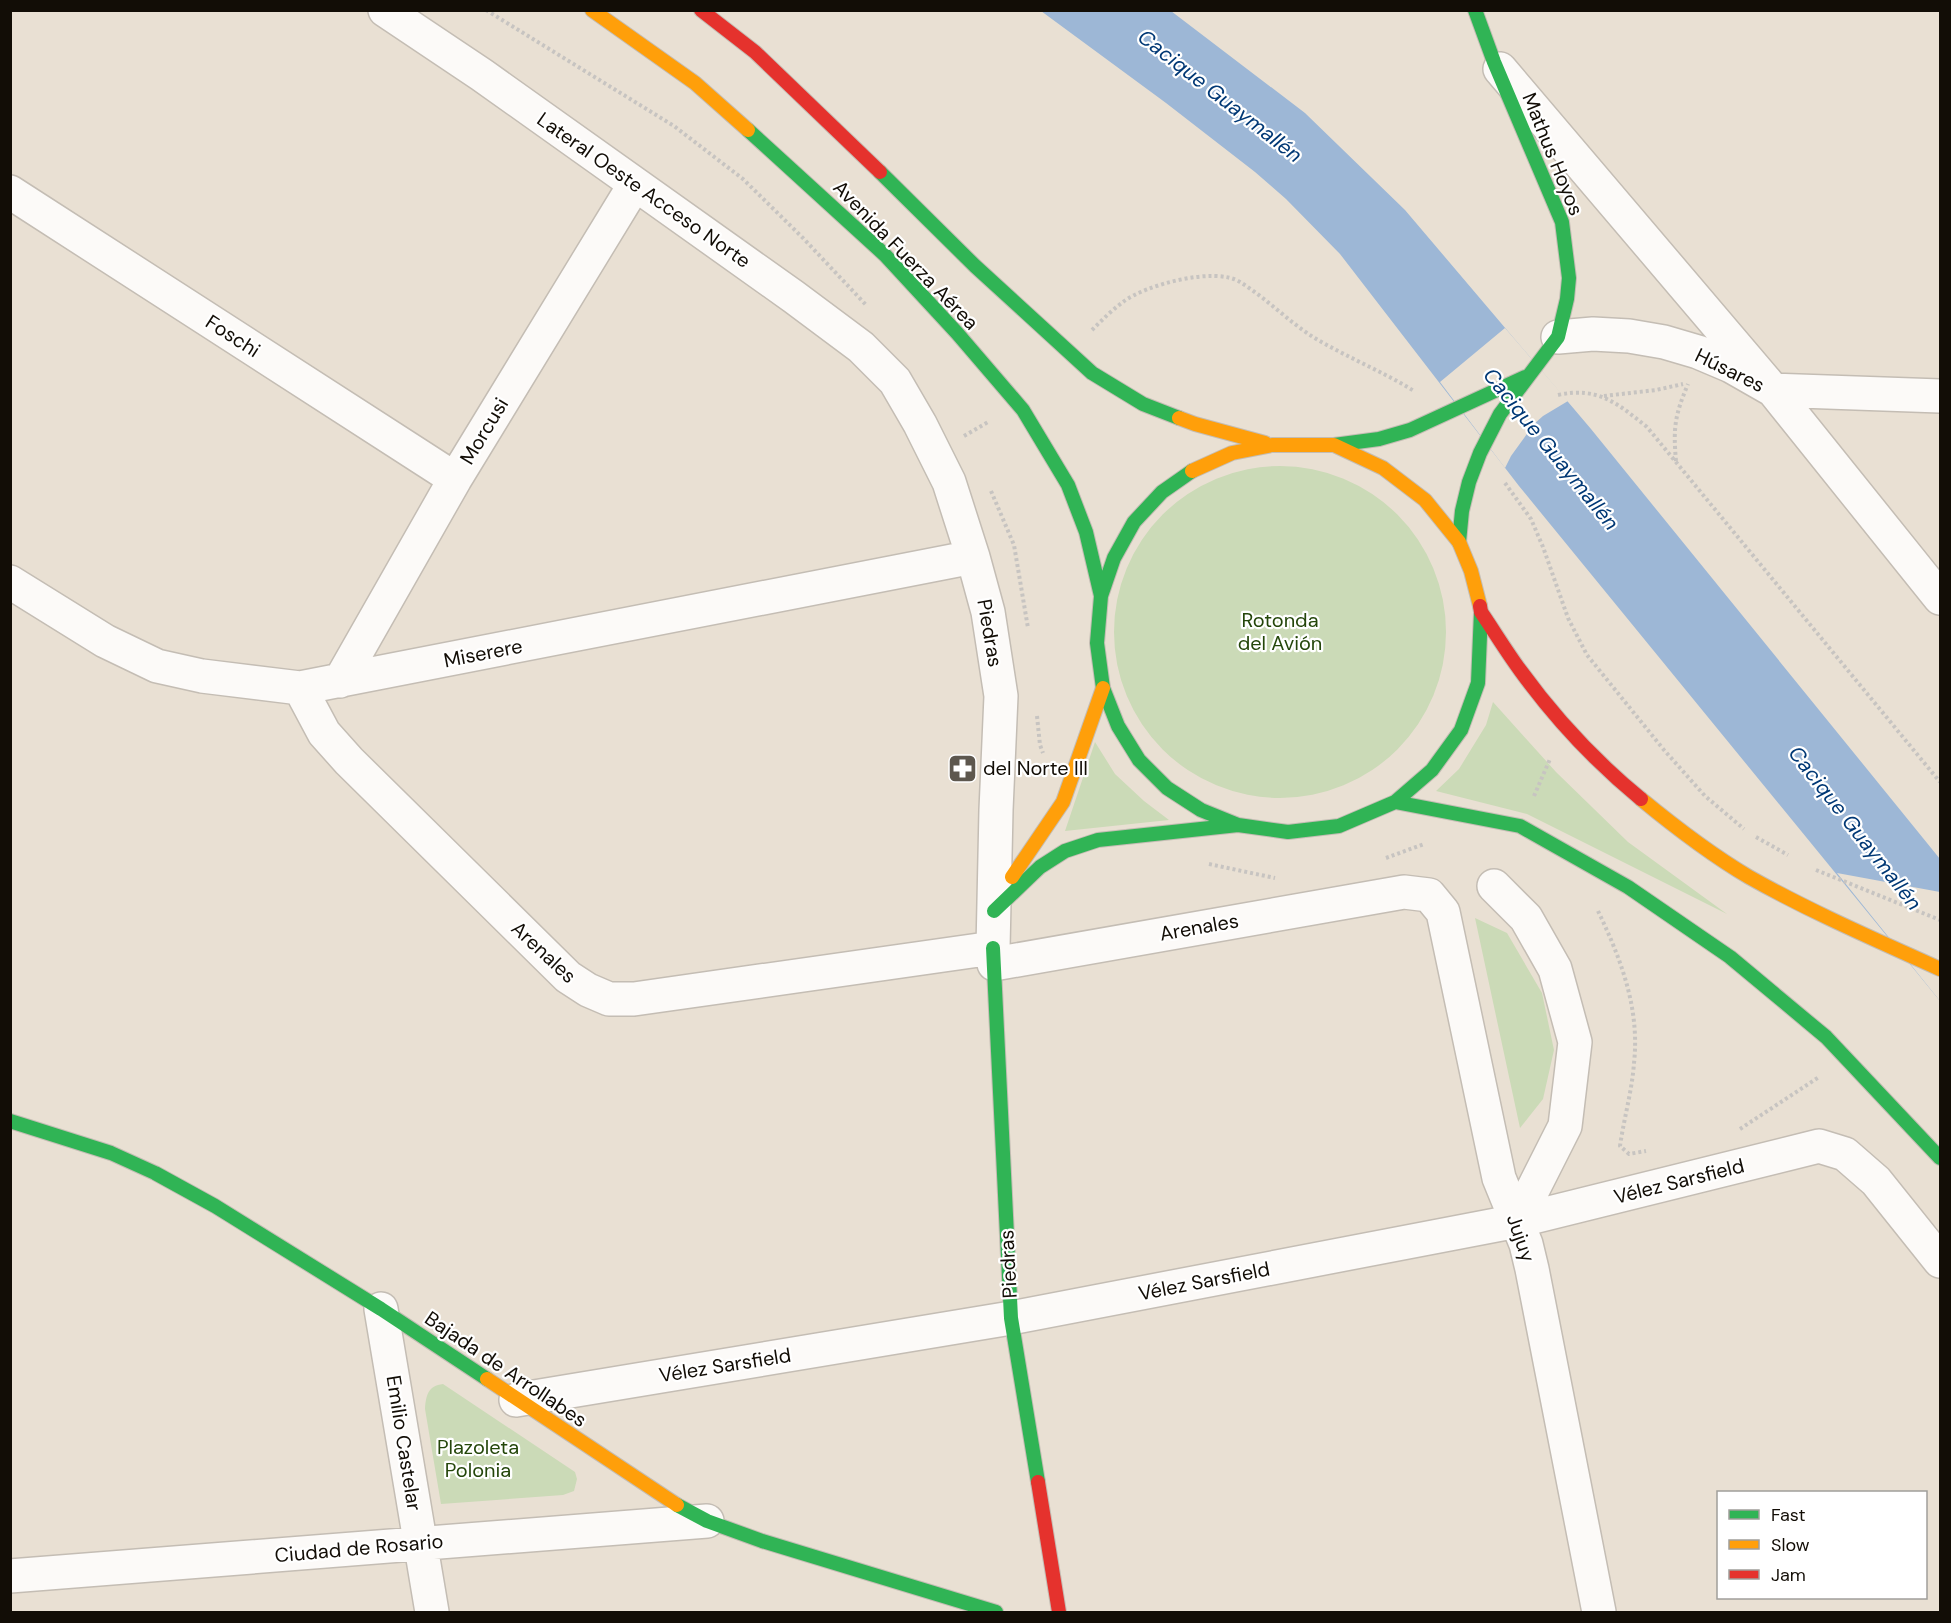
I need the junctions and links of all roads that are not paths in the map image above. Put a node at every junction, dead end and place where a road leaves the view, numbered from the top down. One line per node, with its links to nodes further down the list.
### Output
1 (386, 10): 6 (street, Lateral Oeste Acceso Norte)
2 (592, 10): 19 (main road, Avenida Fuerza Aérea)
3 (701, 10): 13 (main road, Avenida Fuerza Aérea)
4 (1476, 10): 5 (main road, Mathus Hoyos)
5 (1494, 62): 8 (main road, Mathus Hoyos); 11 (street)
6 (635, 184): 10 (street, Lateral Oeste Acceso Norte); 15 (street, Morcusi)
7 (10, 192): 15 (street, Foschi)
8 (1558, 337): 9 (main road, Mathus Hoyos); 11 (street, Húsares)
9 (1527, 377): 14 (main road, Mathus Hoyos); 16 (main road, Mathus Hoyos)
10 (895, 381): 17 (street, Piedras)
11 (1773, 390): 12 (street, Húsares); 20 (street)
12 (1941, 396)
13 (1272, 445): 14 (main road, Mathus Hoyos); 19 (main road)
14 (1334, 445): 16 (main road)
15 (455, 479): 22 (street, Morcusi)
16 (1459, 542): 21 (main road)
17 (973, 557): 22 (street, Miserere); 29 (street, Piedras)
18 (10, 582): 23 (street, Miserere)
19 (1101, 596): 24 (main road)
20 (1941, 598)
21 (1481, 612): 25 (main road); 31 (main road)
22 (340, 681): 23 (street, Miserere)
23 (300, 688): 30 (street, Arenales)
24 (1103, 688): 26 (main road); 29 (main road)
25 (1395, 802): 26 (main road); 33 (main road)
26 (1238, 825): 29 (main road)
27 (1494, 885): 34 (street)
28 (1404, 892): 30 (street, Arenales); 34 (street, Jujuy)
29 (993, 907): 30 (street, Piedras)
30 (994, 956): 37 (main road, Piedras)
31 (1941, 969)
32 (10, 1121): 36 (main road, Bajada de Arrollabes)
33 (1941, 1158)
34 (1517, 1221): 35 (street, Vélez Sarsfield); 37 (street, Vélez Sarsfield); 45 (street, Jujuy)
35 (1941, 1261)
36 (381, 1309): 38 (main road, Bajada de Arrollabes); 40 (street, Emilio Castelar)
37 (1011, 1318): 38 (street, Vélez Sarsfield); 44 (main road, Piedras)
38 (516, 1400): 39 (main road, Bajada de Arrollabes)
39 (707, 1521): 40 (street, Ciudad de Rosario); 43 (main road, Bajada de Arrollabes)
40 (420, 1543): 41 (street, Ciudad de Rosario); 42 (street, Emilio Castelar)
41 (10, 1576)
42 (432, 1612)
43 (996, 1612)
44 (1059, 1612)
45 (1599, 1612)

